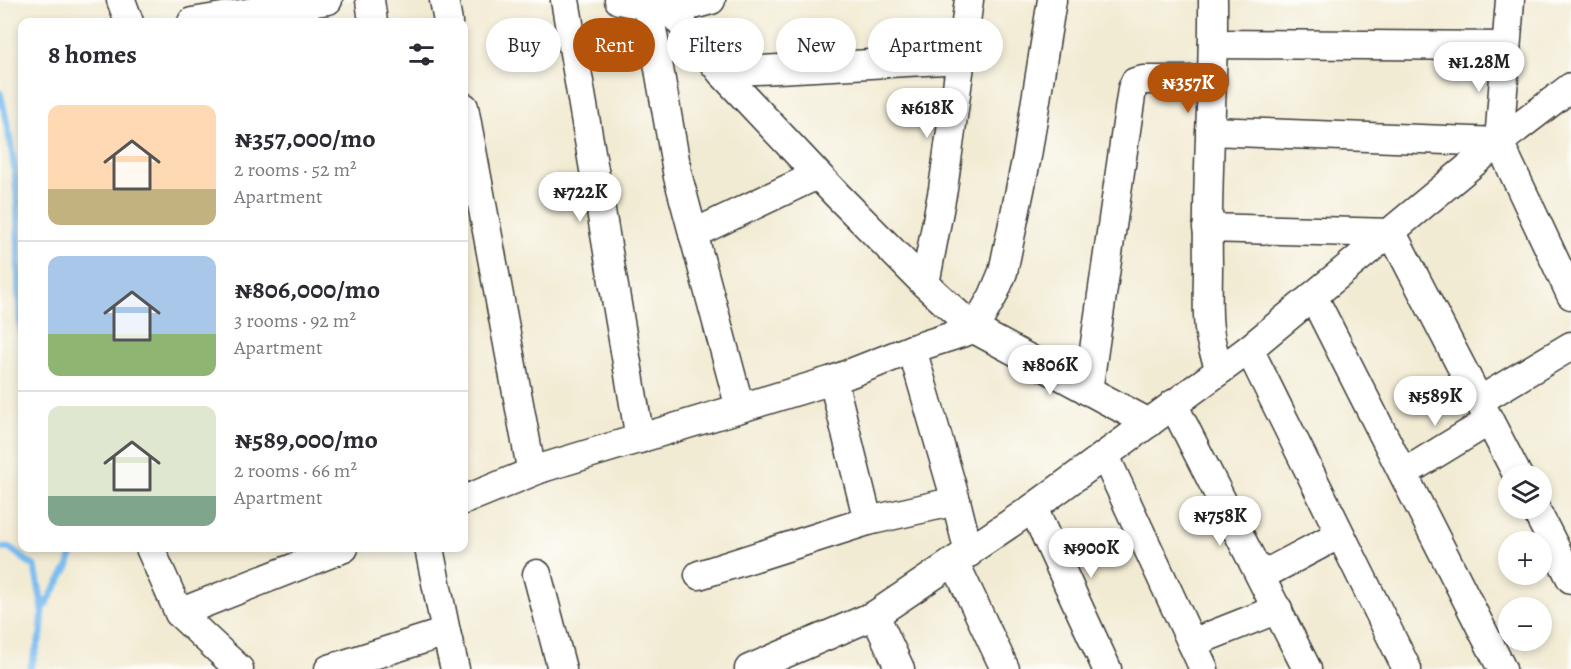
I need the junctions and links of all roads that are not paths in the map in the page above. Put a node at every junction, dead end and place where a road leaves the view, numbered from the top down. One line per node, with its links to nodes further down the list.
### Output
1 (121, 0): 13 (street)
2 (328, 0): 14 (street)
3 (370, 0): 15 (street)
4 (444, 0): 16 (street)
5 (565, 0): 48 (street)
6 (619, 0): 12 (street)
7 (711, 0): 12 (street)
8 (969, 0): 18 (street)
9 (1053, 0): 37 (street)
10 (1213, 0): 19 (street)
11 (1510, 0): 20 (street)
12 (659, 9): 17 (street); 33 (street)
13 (128, 18)
14 (217, 18)
15 (372, 18)
16 (447, 18)
17 (668, 18)
18 (967, 18)
19 (1213, 44): 20 (street); 25 (street)
20 (1506, 46): 29 (street)
21 (868, 64): 22 (street)
22 (764, 70)
23 (721, 72): 30 (street)
24 (960, 72): 34 (street)
25 (1212, 80): 28 (street); 43 (street)
26 (1569, 94): 29 (street)
27 (468, 129): 51 (street)
28 (1210, 131): 29 (street); 31 (street)
29 (1499, 142): 32 (street); 35 (street)
30 (817, 175): 33 (street); 34 (street)
31 (1207, 228): 32 (street); 41 (street)
32 (1392, 233): 36 (street); 46 (street)
33 (693, 234): 45 (street)
34 (925, 284): 37 (street)
35 (1569, 285)
36 (1313, 296): 40 (street); 52 (street)
37 (974, 329): 39 (street); 43 (street)
38 (1571, 346): 46 (street)
39 (912, 349): 42 (street); 54 (street)
40 (1249, 350): 41 (street); 58 (street)
41 (1221, 369): 44 (street)
42 (833, 380): 45 (street); 57 (street)
43 (1088, 390): 47 (street)
44 (1173, 404): 47 (street); 65 (street)
45 (740, 408): 48 (street)
46 (1484, 411): 50 (street); 52 (street)
47 (1149, 423): 49 (street)
48 (640, 439): 51 (street)
49 (1105, 456): 55 (street); 71 (street)
50 (1512, 465)
51 (542, 468): 53 (street)
52 (1404, 473): 84 (street)
53 (468, 498)
54 (956, 501): 57 (street); 62 (street)
55 (1033, 508): 62 (street); 80 (street)
56 (1541, 519): 66 (street)
57 (868, 521): 64 (street)
58 (1340, 534): 65 (street); 83 (street)
59 (152, 552): 68 (street)
60 (334, 552): 68 (street)
61 (430, 552): 70 (street)
62 (962, 558): 69 (street); 79 (street)
63 (537, 574): 76 (street)
64 (699, 574)
65 (1261, 576): 67 (street)
66 (1571, 579)
67 (1278, 609): 71 (street); 82 (street)
68 (179, 613): 73 (street)
69 (875, 615): 72 (street); 78 (street)
70 (446, 632): 74 (street); 75 (street)
71 (1192, 643): 81 (street)
72 (789, 662): 77 (street)
73 (239, 669)
74 (329, 669)
75 (455, 669)
76 (561, 669)
77 (749, 669)
78 (900, 669)
79 (1005, 669)
80 (1107, 669)
81 (1204, 669)
82 (1307, 669)
83 (1407, 669)
84 (1503, 669)

